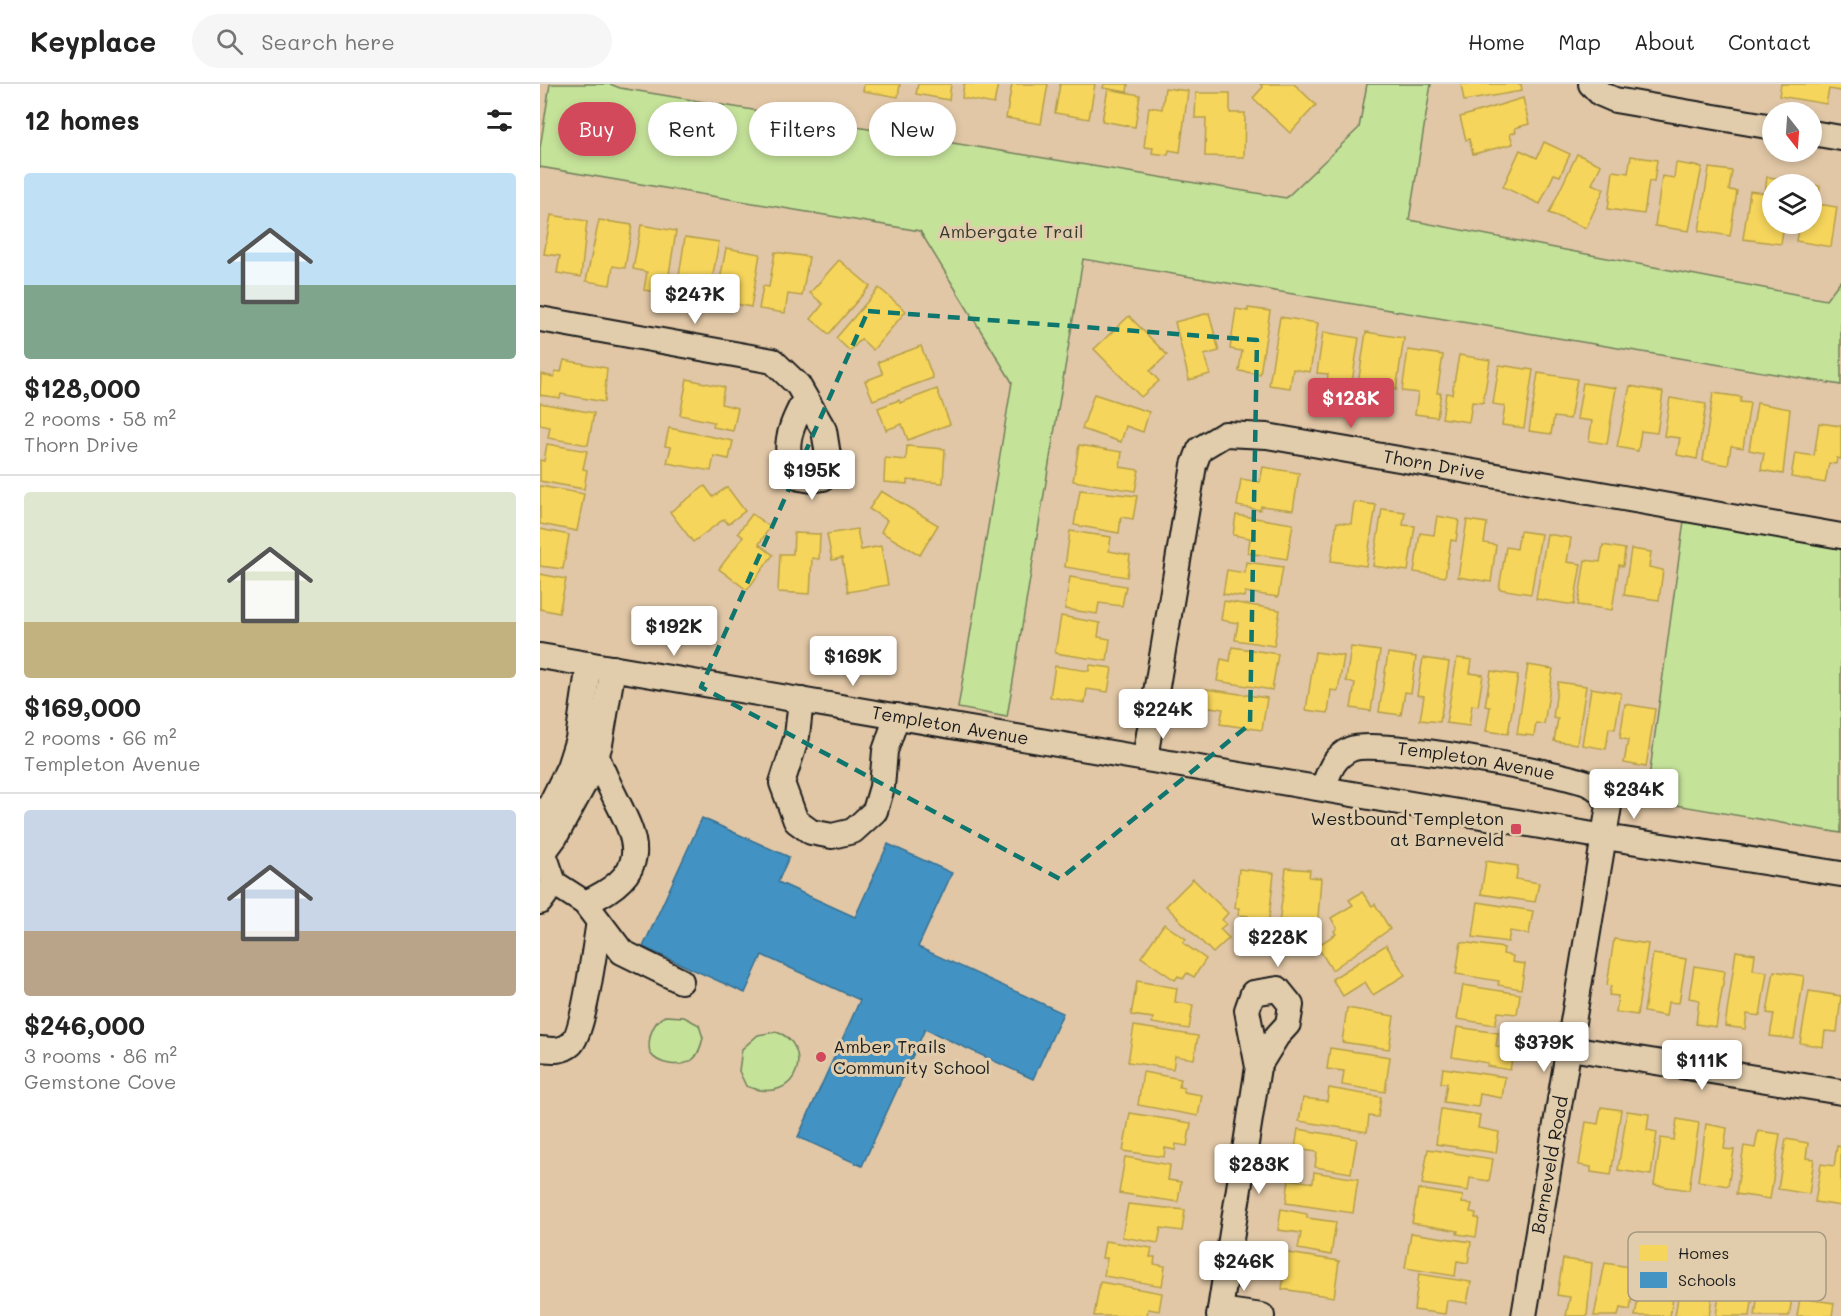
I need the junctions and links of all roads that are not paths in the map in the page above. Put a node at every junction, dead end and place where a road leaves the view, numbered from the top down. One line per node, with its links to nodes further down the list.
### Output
1 (1591, 84): 2 (street)
2 (1762, 124)
3 (1822, 135): 4 (street)
4 (1841, 138)
5 (540, 319): 6 (street)
6 (805, 399)
7 (1841, 536): 14 (street, Thorn Drive)
8 (540, 656): 9 (street, Templeton Avenue)
9 (589, 664): 10 (street, Templeton Avenue); 16 (street)
10 (613, 668): 11 (street, Templeton Avenue); 13 (street)
11 (801, 700): 12 (street, Templeton Avenue); 12 (street)
12 (897, 716): 14 (street, Templeton Avenue)
13 (597, 756): 18 (street); 21 (street)
14 (1145, 758): 15 (street, Templeton Avenue)
15 (1323, 789): 17 (street, Templeton Avenue); 17 (street, Templeton Avenue)
16 (540, 826)
17 (1605, 837): 19 (street, Templeton Avenue); 23 (street, Barneveld Road)
18 (542, 847): 20 (street)
19 (1841, 874)
20 (547, 892): 21 (street)
21 (592, 912): 22 (street); 24 (street)
22 (681, 981)
23 (1570, 1048): 26 (street); 29 (street, Barneveld Road)
24 (540, 1049)
25 (1258, 1067): 27 (street)
26 (1841, 1092)
27 (1220, 1313): 28 (street)
28 (1262, 1316)
29 (1524, 1316)

